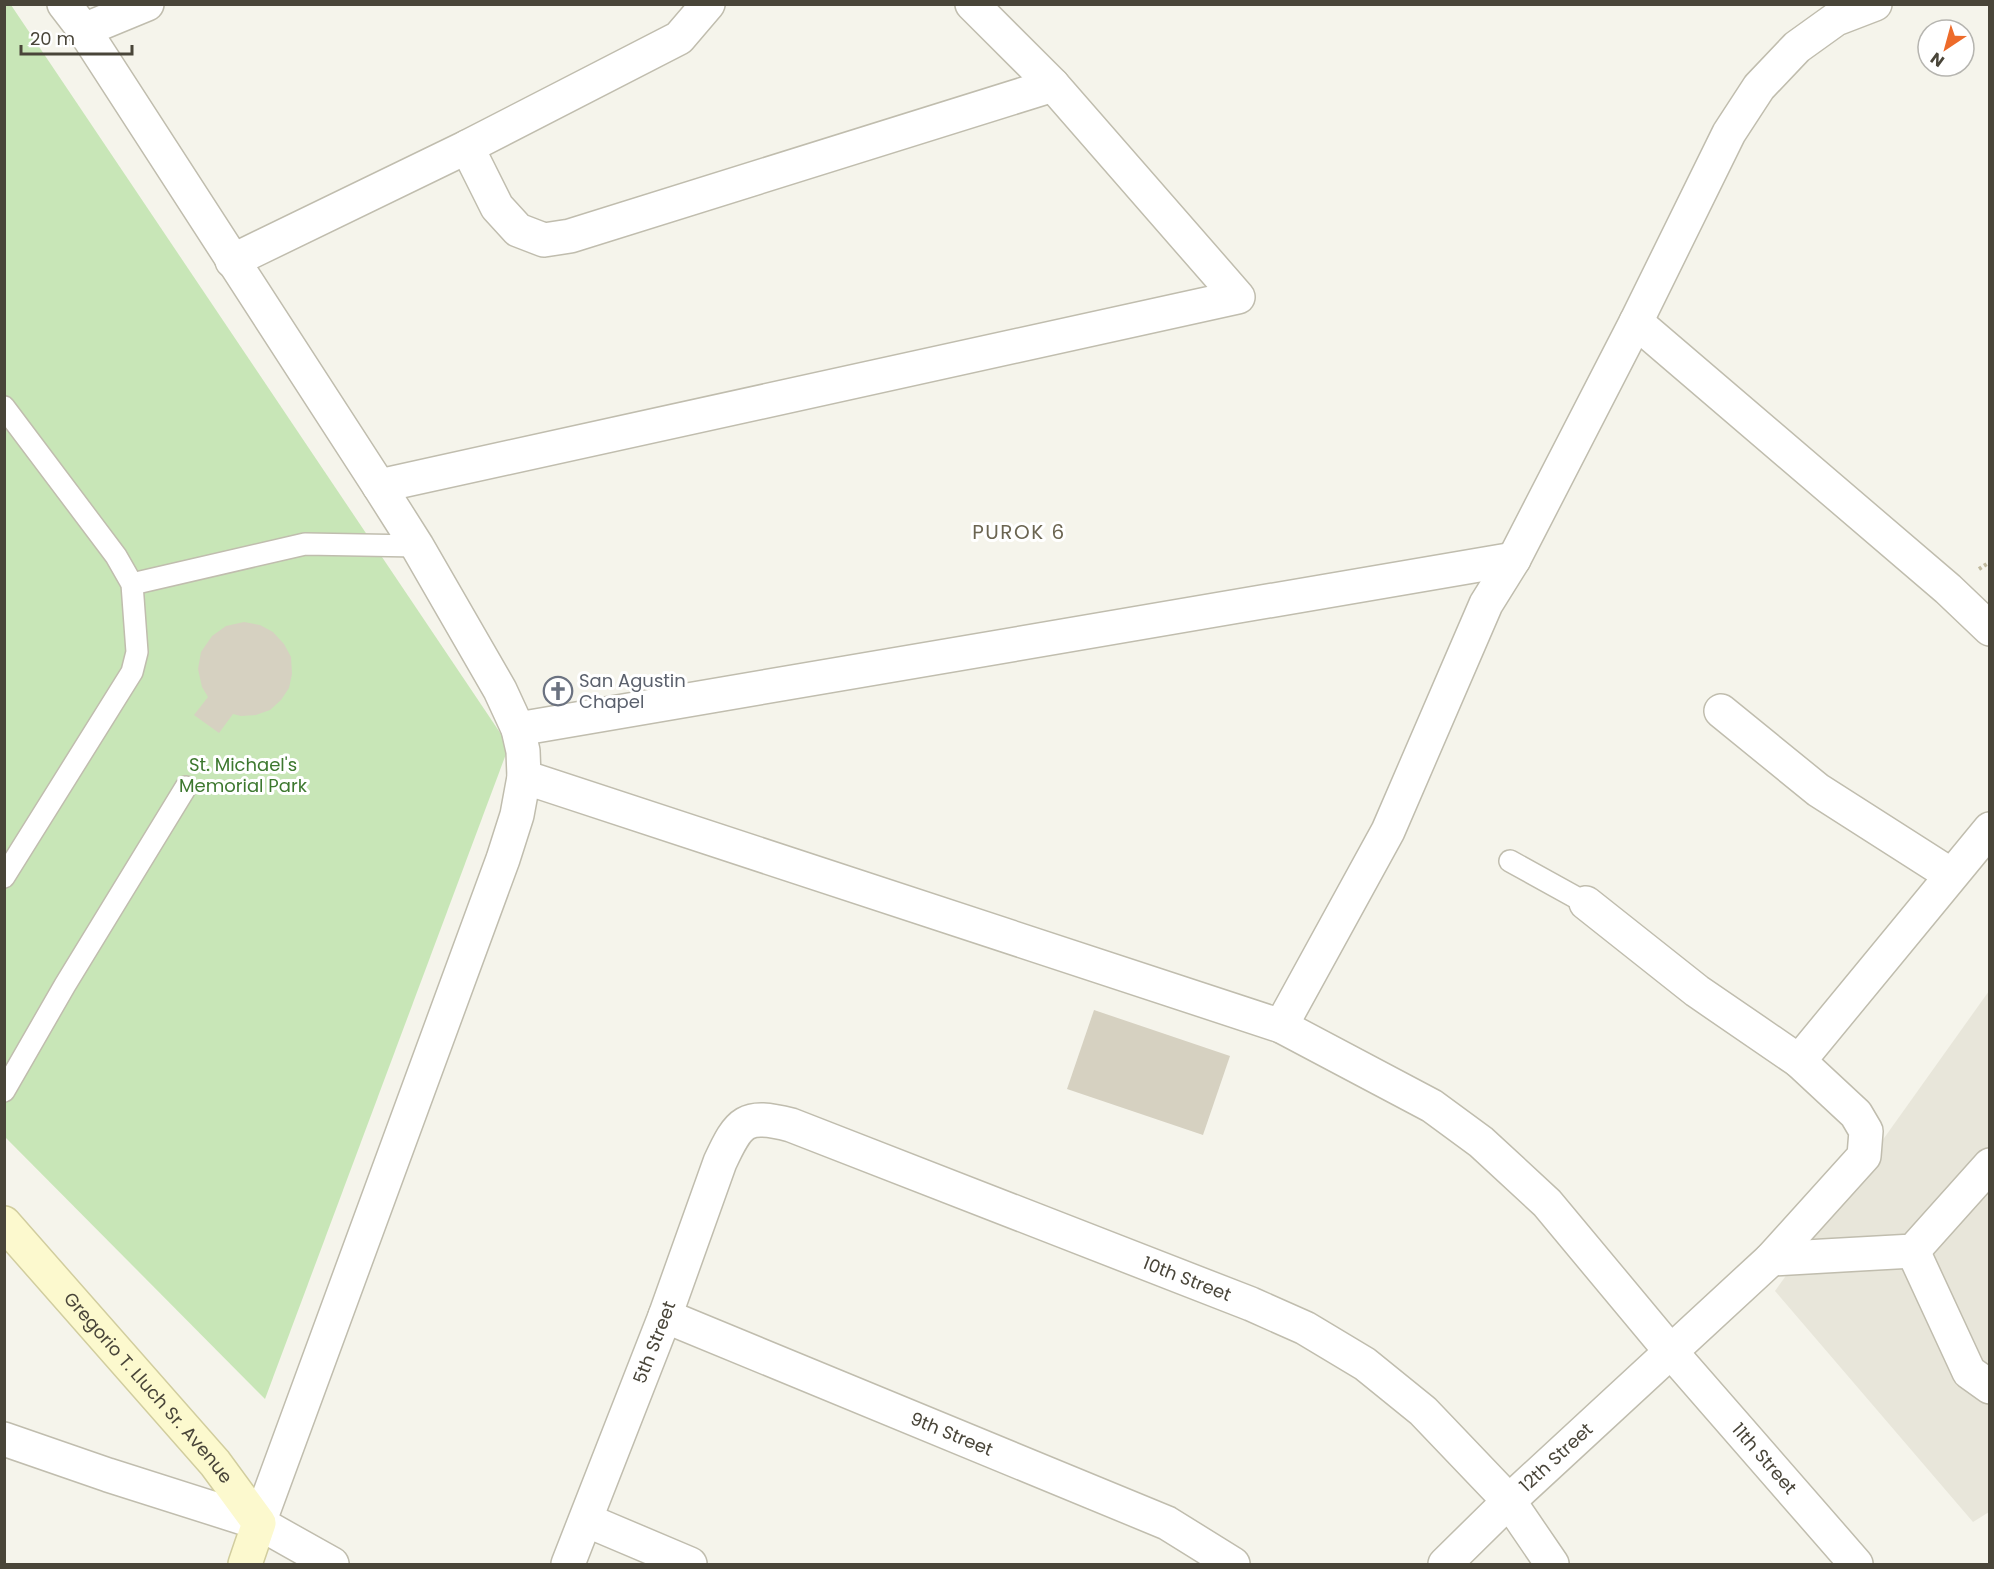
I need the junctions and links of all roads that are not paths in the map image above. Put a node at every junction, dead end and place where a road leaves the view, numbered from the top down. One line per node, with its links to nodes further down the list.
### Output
1 (147, 4): 5 (street)
2 (708, 4): 7 (street)
3 (972, 4): 6 (street)
4 (1863, 7): 9 (street)
5 (69, 11): 8 (street)
6 (1053, 86): 7 (street); 11 (street)
7 (467, 147): 8 (street)
8 (232, 261): 11 (street)
9 (1636, 322): 13 (street); 15 (street)
10 (4, 407): 14 (lane)
11 (379, 486): 12 (street)
12 (417, 546): 14 (lane); 17 (street)
13 (1514, 559): 17 (street); 25 (street)
14 (132, 584): 23 (lane)
15 (1989, 629)
16 (1721, 711): 22 (street)
17 (518, 729): 18 (street)
18 (524, 777): 25 (street, 11th Street); 39 (street)
19 (186, 787): 27 (lane)
20 (1989, 829): 22 (street)
21 (1509, 861): 24 (lane)
22 (1951, 875): 26 (street)
23 (4, 876)
24 (1586, 903): 26 (street, 12th Street)
25 (1281, 1026): 34 (street, 11th Street)
26 (1799, 1061): 32 (street, 12th Street)
27 (4, 1091)
28 (745, 1123): 33 (street, 5th Street); 37 (street, 10th Street)
29 (1989, 1165): 31 (street)
30 (4, 1223): 39 (main road, Gregorio T. Lluch Sr. Avenue)
31 (1913, 1251): 32 (street); 35 (street)
32 (1771, 1259): 34 (street, 12th Street)
33 (665, 1316): 38 (street, 5th Street); 44 (street, 9th Street)
34 (1672, 1353): 37 (street, 12th Street); 47 (street, 11th Street)
35 (1989, 1387)
36 (4, 1439): 39 (street)
37 (1509, 1501): 45 (street, 12th Street); 46 (street, 10th Street)
38 (586, 1520): 42 (street, 5th Street); 43 (street)
39 (259, 1522): 40 (main road); 41 (street)
40 (245, 1564)
41 (332, 1564)
42 (568, 1564)
43 (690, 1564)
44 (1233, 1564)
45 (1445, 1564)
46 (1552, 1564)
47 (1856, 1564)

